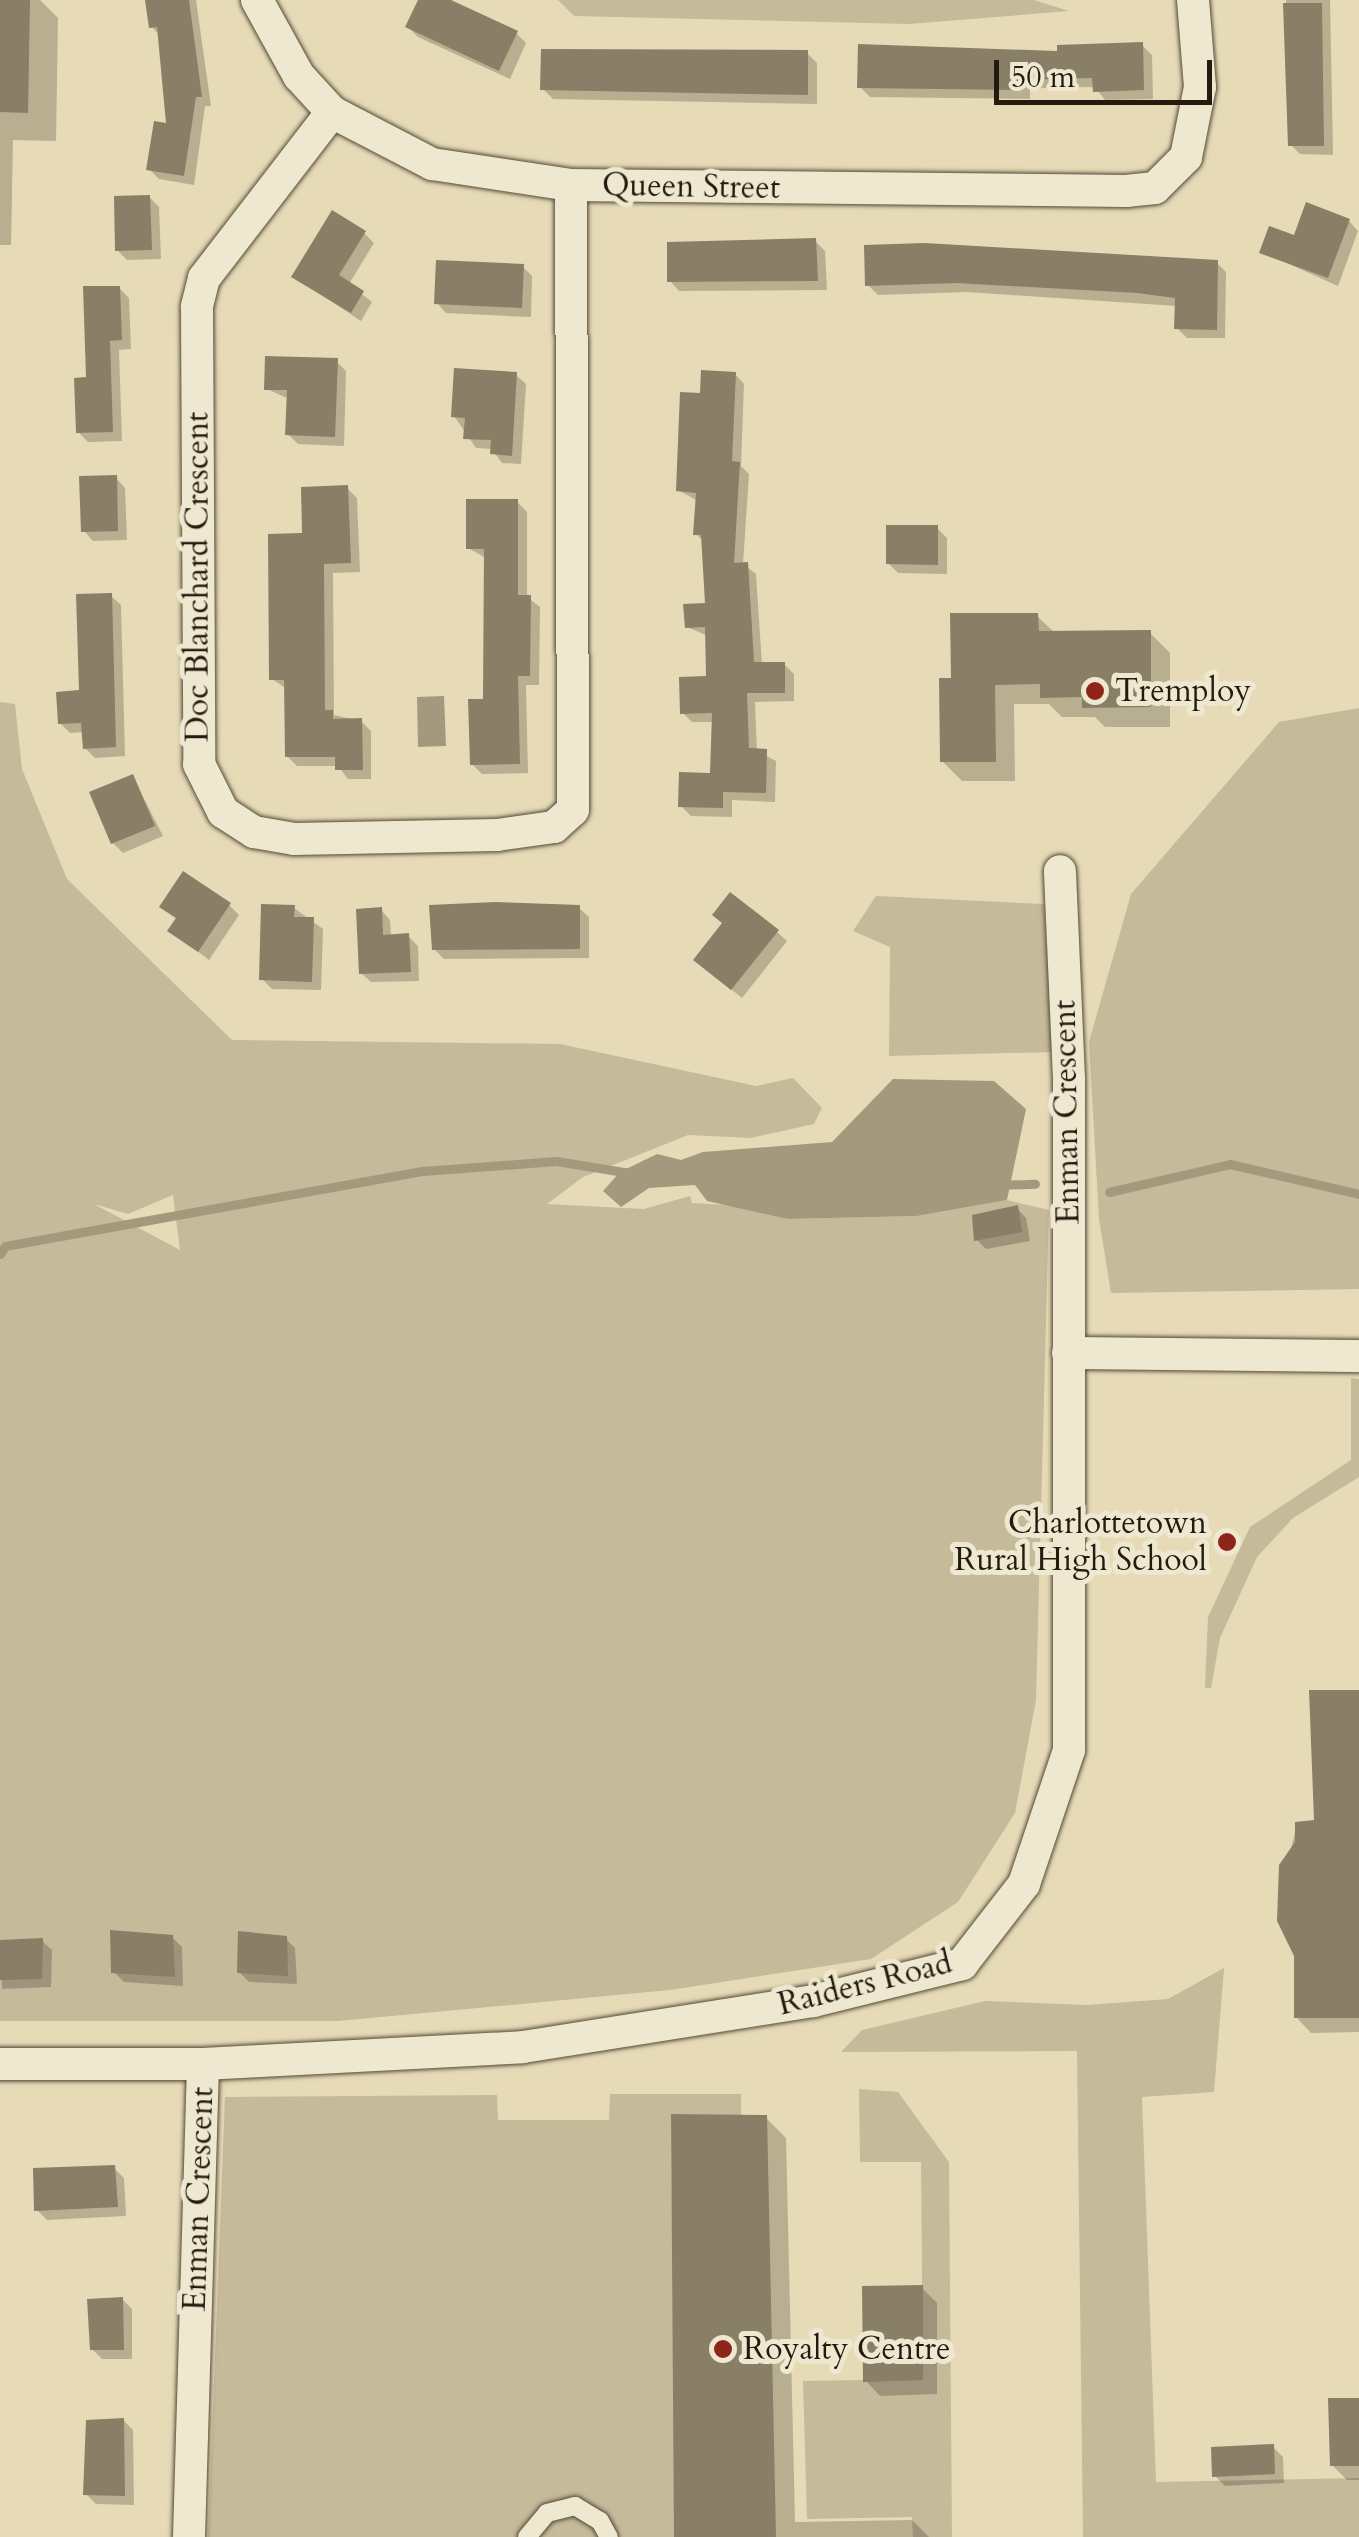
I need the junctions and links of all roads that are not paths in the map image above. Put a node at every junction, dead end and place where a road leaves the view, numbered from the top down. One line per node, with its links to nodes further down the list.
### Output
1 (258, 0): 3 (street, Queen Street)
2 (1193, 0): 4 (street, Queen Street)
3 (332, 112): 4 (street, Queen Street); 4 (street, Doc Blanchard Crescent)
4 (572, 185)
5 (1060, 871): 6 (street, Enman Crescent)
6 (1068, 1353): 7 (street); 9 (street, Raiders Road)
7 (1359, 1356)
8 (0, 2064): 9 (street, Enman Crescent)
9 (203, 2064): 10 (street, Enman Crescent)
10 (190, 2537)
11 (527, 2537): 12 (lane)
12 (609, 2537)

